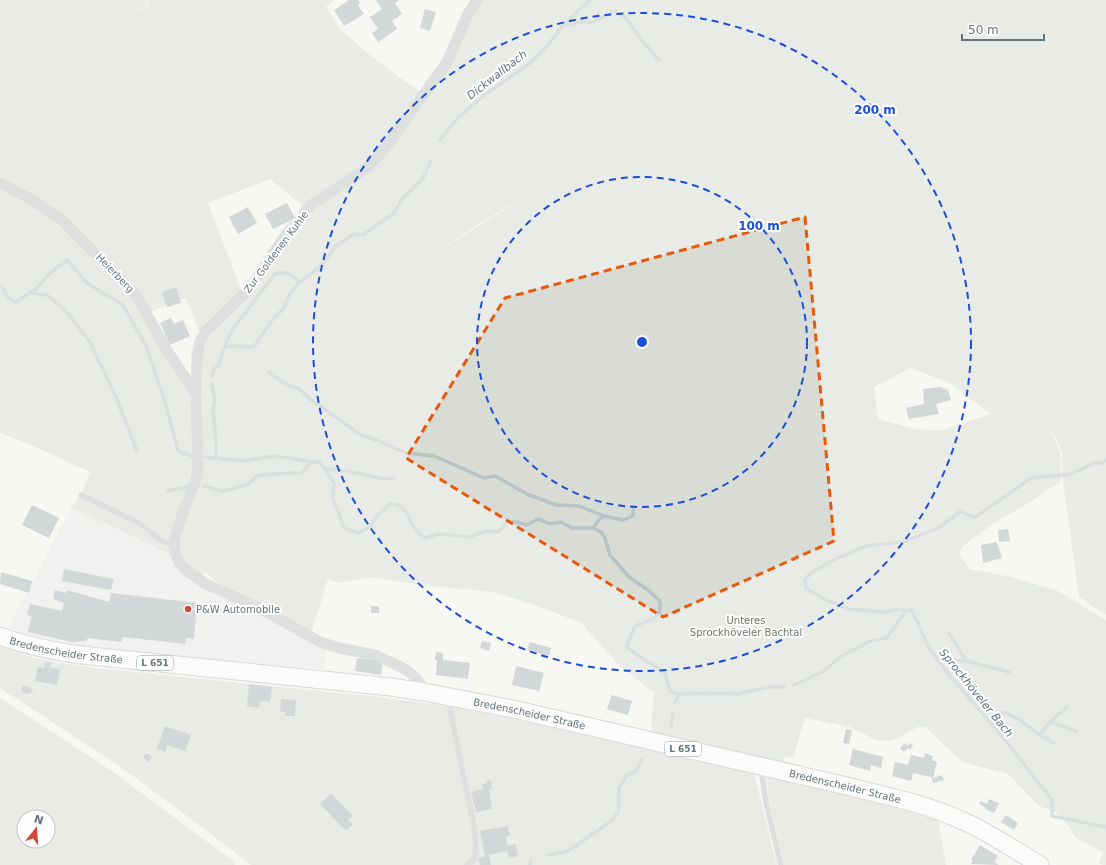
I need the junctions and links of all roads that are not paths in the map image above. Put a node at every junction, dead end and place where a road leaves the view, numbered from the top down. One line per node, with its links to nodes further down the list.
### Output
1 (477, 0): 3 (street, Zur Goldenen Kuhle)
2 (0, 183): 3 (street, Heierberg)
3 (196, 396): 5 (street, Zur Goldenen Kuhle)
4 (81, 495): 5 (lane)
5 (174, 546): 7 (street)
6 (0, 636): 7 (main road, Bredenscheider Straße / L 651)
7 (424, 692): 8 (main road, Bredenscheider Straße / L 651)
8 (447, 696): 9 (main road, Bredenscheider Straße / L 651); 10 (lane)
9 (760, 767): 11 (lane); 12 (main road, Bredenscheider Straße / L 651)
10 (467, 865)
11 (781, 865)
12 (1040, 865)

